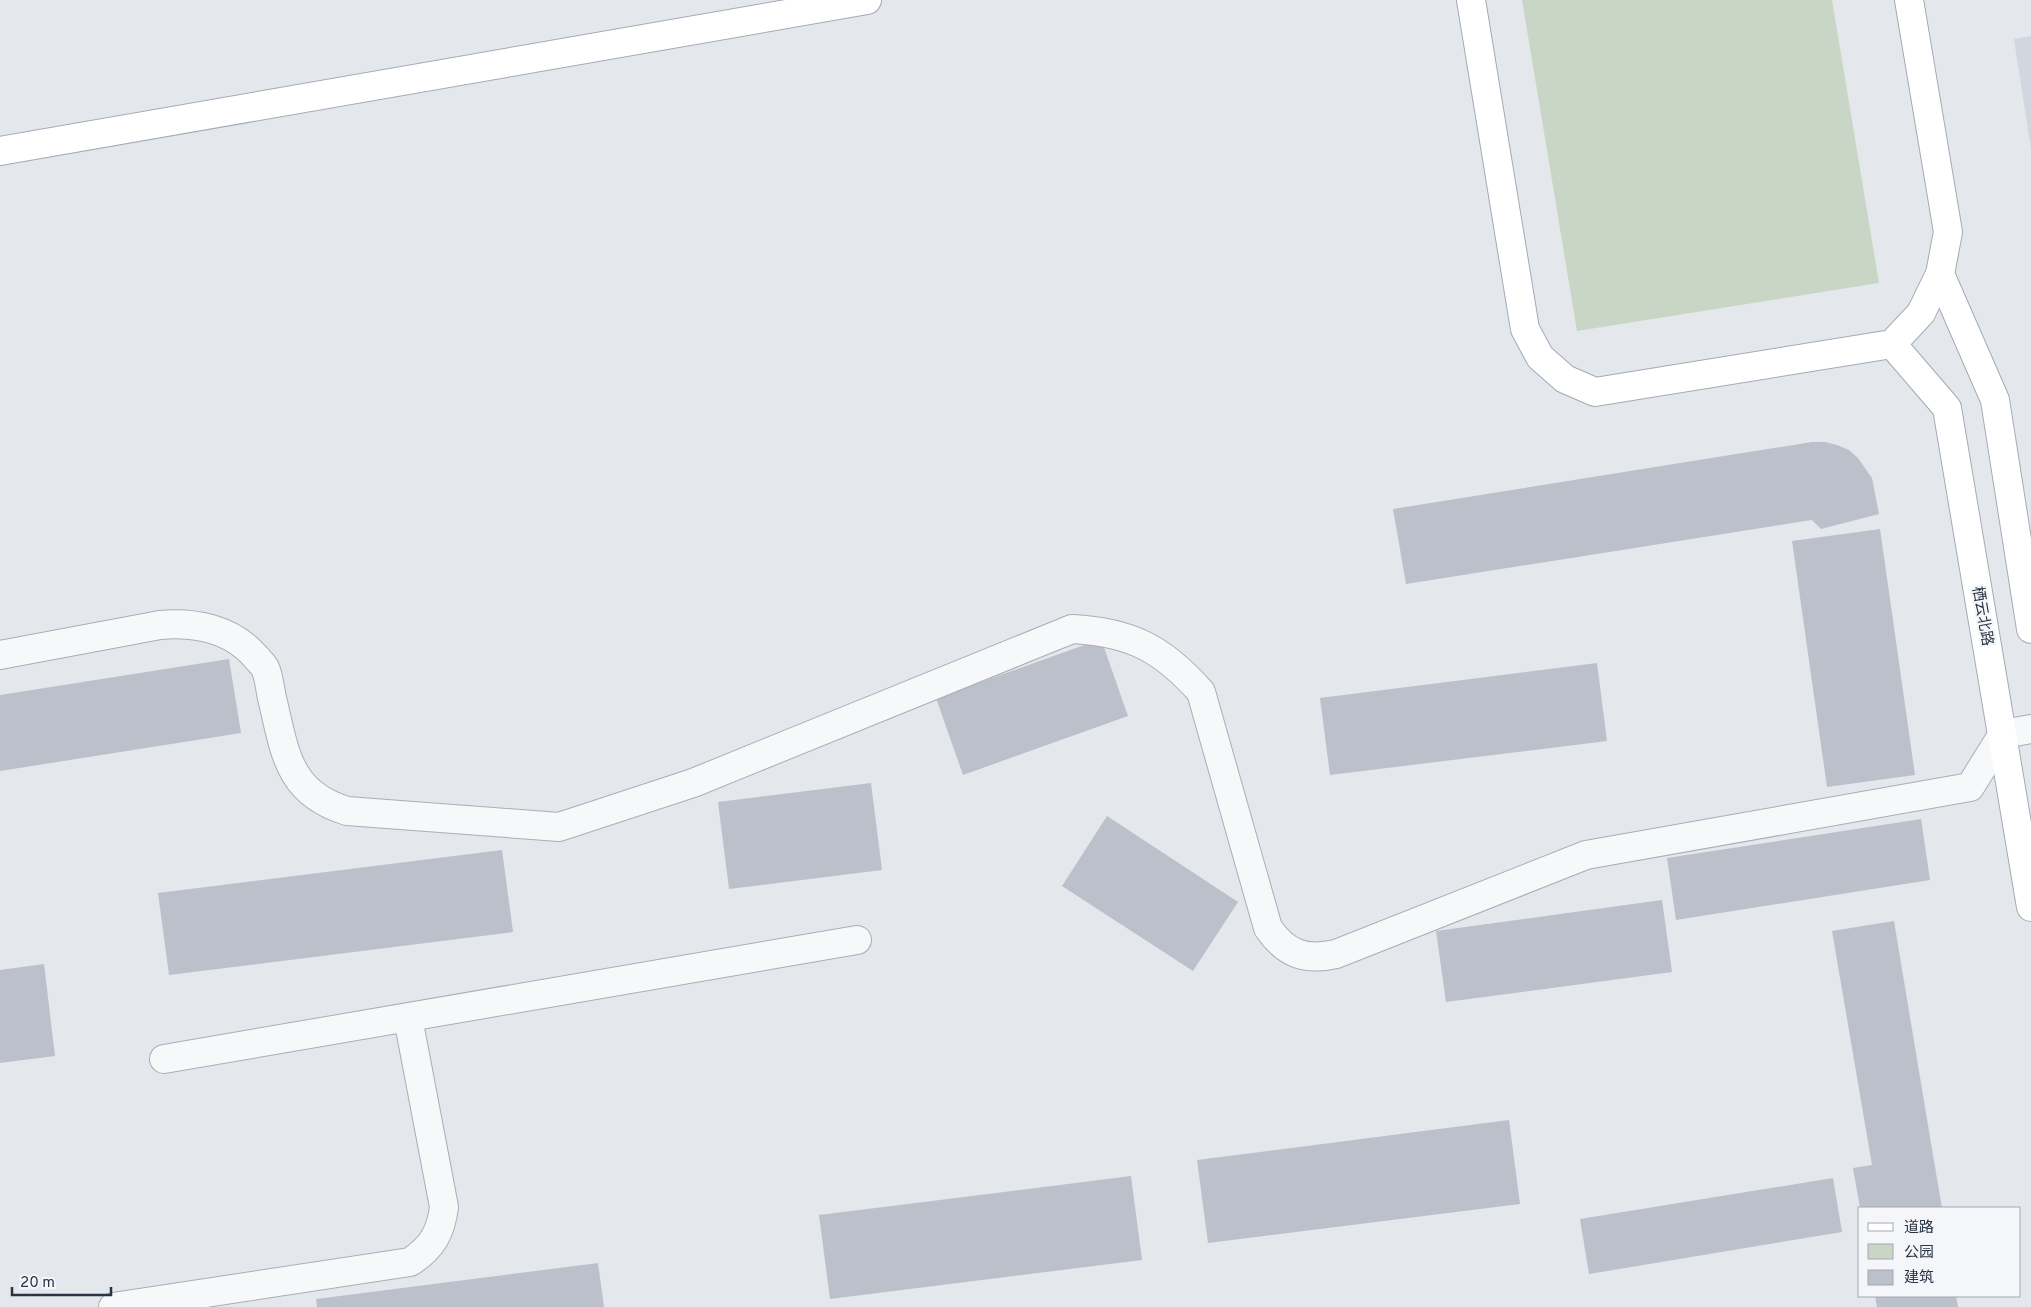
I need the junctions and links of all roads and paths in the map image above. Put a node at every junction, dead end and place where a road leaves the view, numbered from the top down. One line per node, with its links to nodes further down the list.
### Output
1 (867, 0): 4 (main road)
2 (1471, 0): 6 (main road)
3 (1910, 0): 5 (main road)
4 (0, 151)
5 (1940, 274): 6 (main road); 7 (main road)
6 (1892, 344): 10 (main road, 栖云北路)
7 (2031, 629)
8 (0, 654): 10 (street)
9 (2031, 729): 10 (street)
10 (2003, 734): 11 (main road, 栖云北路)
11 (2031, 907)
12 (857, 940): 13 (street)
13 (408, 1018): 14 (street); 15 (street)
14 (164, 1059)
15 (113, 1307)

